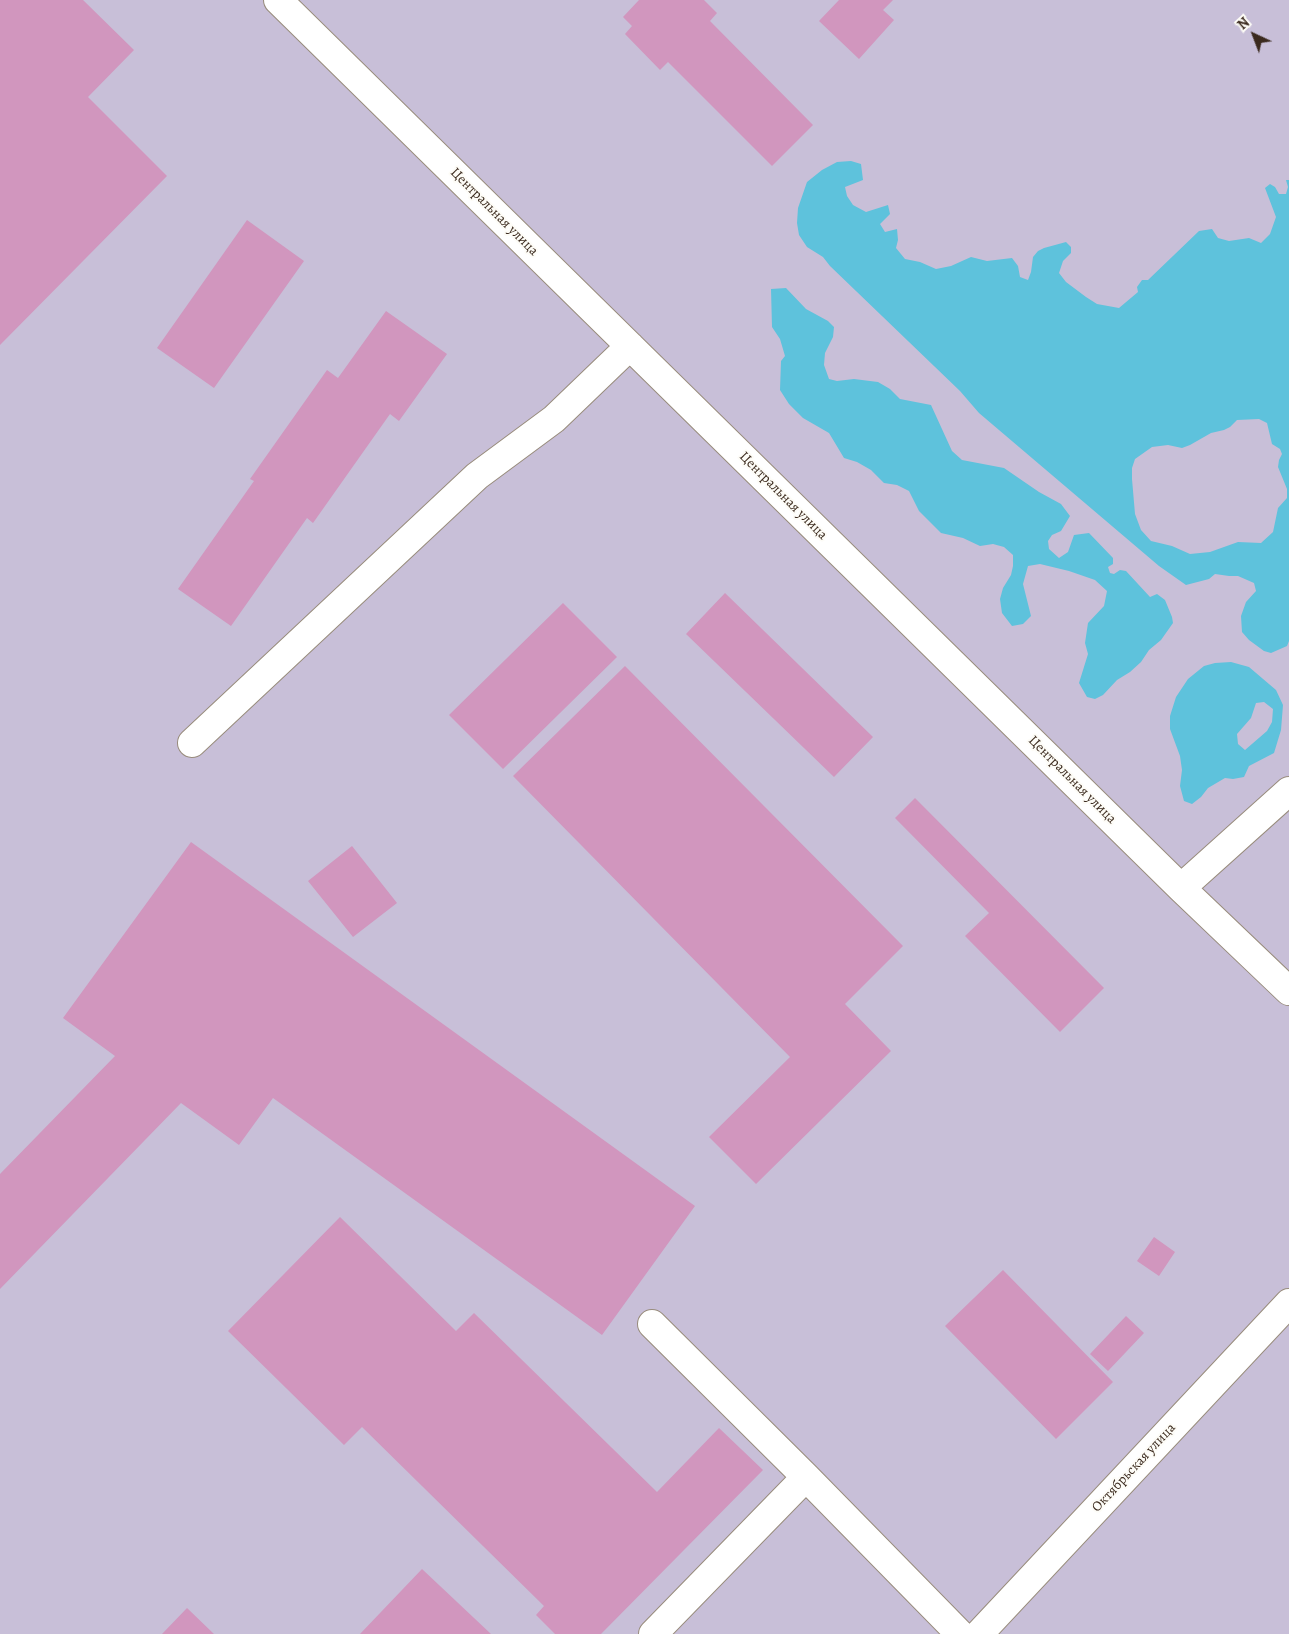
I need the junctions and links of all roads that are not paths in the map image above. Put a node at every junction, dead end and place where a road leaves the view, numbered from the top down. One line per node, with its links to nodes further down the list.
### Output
1 (278, 0): 2 (street, Центральная улица)
2 (630, 346): 3 (street); 5 (street, Центральная улица)
3 (192, 743)
4 (1289, 791): 5 (street)
5 (1181, 888): 6 (street, Центральная улица)
6 (1289, 991)
7 (1289, 1303): 12 (street, Октябрьская улица)
8 (652, 1324): 9 (street)
9 (806, 1477): 10 (street); 11 (street)
10 (653, 1634)
11 (960, 1634)
12 (979, 1634)

